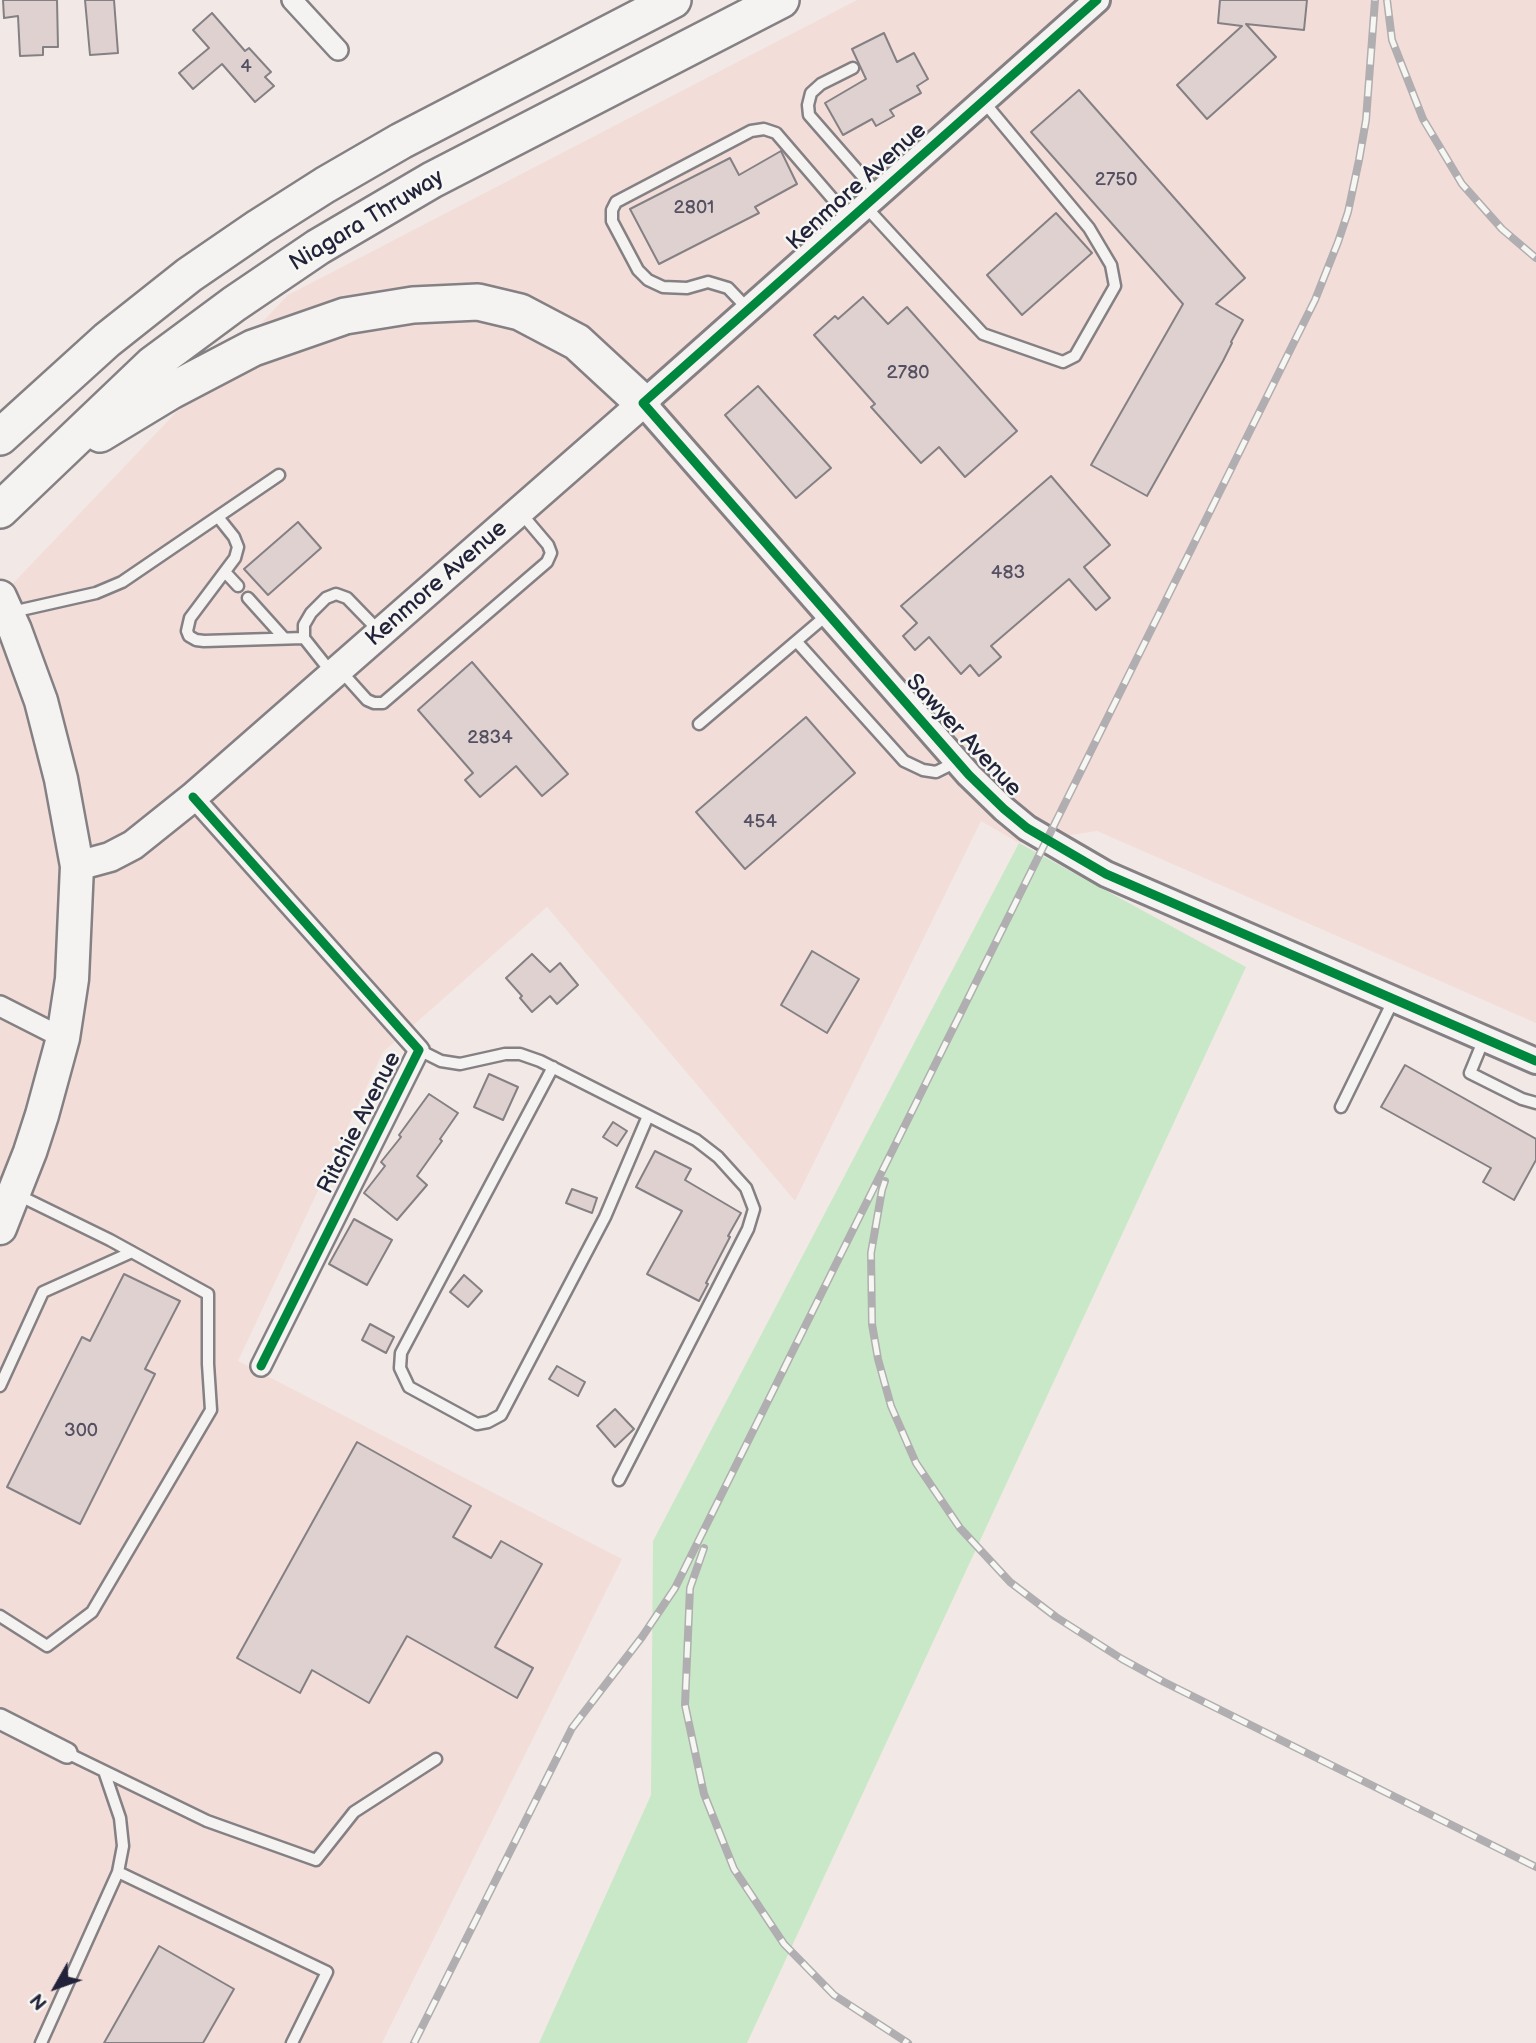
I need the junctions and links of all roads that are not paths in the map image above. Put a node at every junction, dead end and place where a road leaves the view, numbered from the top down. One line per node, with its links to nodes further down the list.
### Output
1 (292, 0): 5 (street)
2 (673, 0): 11 (highway)
3 (781, 0): 12 (highway, Niagara Thruway)
4 (1097, 0): 7 (street, Kenmore Avenue)
5 (338, 50)
6 (853, 68): 8 (lane)
7 (984, 101): 8 (street, Kenmore Avenue); 8 (lane)
8 (865, 206): 9 (street, Kenmore Avenue); 9 (lane)
9 (749, 310): 10 (street, Kenmore Avenue)
10 (643, 403): 12 (highway); 15 (main road, Kenmore Avenue); 21 (street, Sawyer Avenue)
11 (2, 435)
12 (37, 472): 14 (highway, Niagara Thruway)
13 (279, 475): 16 (lane)
14 (0, 510)
15 (520, 512): 22 (main road, Kenmore Avenue); 26 (lane)
16 (218, 517): 17 (lane); 20 (lane)
17 (225, 572): 18 (lane); 23 (lane)
18 (238, 586)
19 (248, 598): 23 (lane)
20 (4, 605): 30 (main road)
21 (828, 615): 25 (lane); 28 (street, Sawyer Avenue)
22 (380, 633): 24 (lane); 26 (main road, Kenmore Avenue)
23 (284, 638): 24 (lane)
24 (304, 638): 26 (lane)
25 (797, 642): 27 (lane); 28 (lane)
26 (336, 672): 29 (main road, Kenmore Avenue)
27 (699, 724)
28 (957, 761): 31 (street, Sawyer Avenue)
29 (193, 797): 30 (main road, Kenmore Avenue); 35 (street, Ritchie Avenue)
30 (77, 866): 33 (main road)
31 (1394, 998): 34 (street, Sawyer Avenue); 39 (lane)
32 (0, 1006): 33 (street)
33 (63, 1038): 41 (main road)
34 (1484, 1038): 36 (street, Sawyer Avenue); 38 (lane)
35 (419, 1050): 37 (lane); 44 (street, Ritchie Avenue)
36 (1536, 1061)
37 (553, 1068): 40 (lane); 40 (lane)
38 (1536, 1103)
39 (1341, 1107)
40 (648, 1116): 46 (lane)
41 (15, 1193): 42 (main road); 43 (lane)
42 (0, 1228)
43 (132, 1252): 45 (lane); 47 (lane)
44 (261, 1366)
45 (0, 1386)
46 (620, 1480)
47 (0, 1616)
48 (1, 1721): 49 (street)
49 (67, 1753): 51 (lane)
50 (436, 1759): 51 (lane)
51 (104, 1771): 52 (lane)
52 (118, 1872): 53 (lane); 54 (lane)
53 (41, 2043)
54 (292, 2043)

